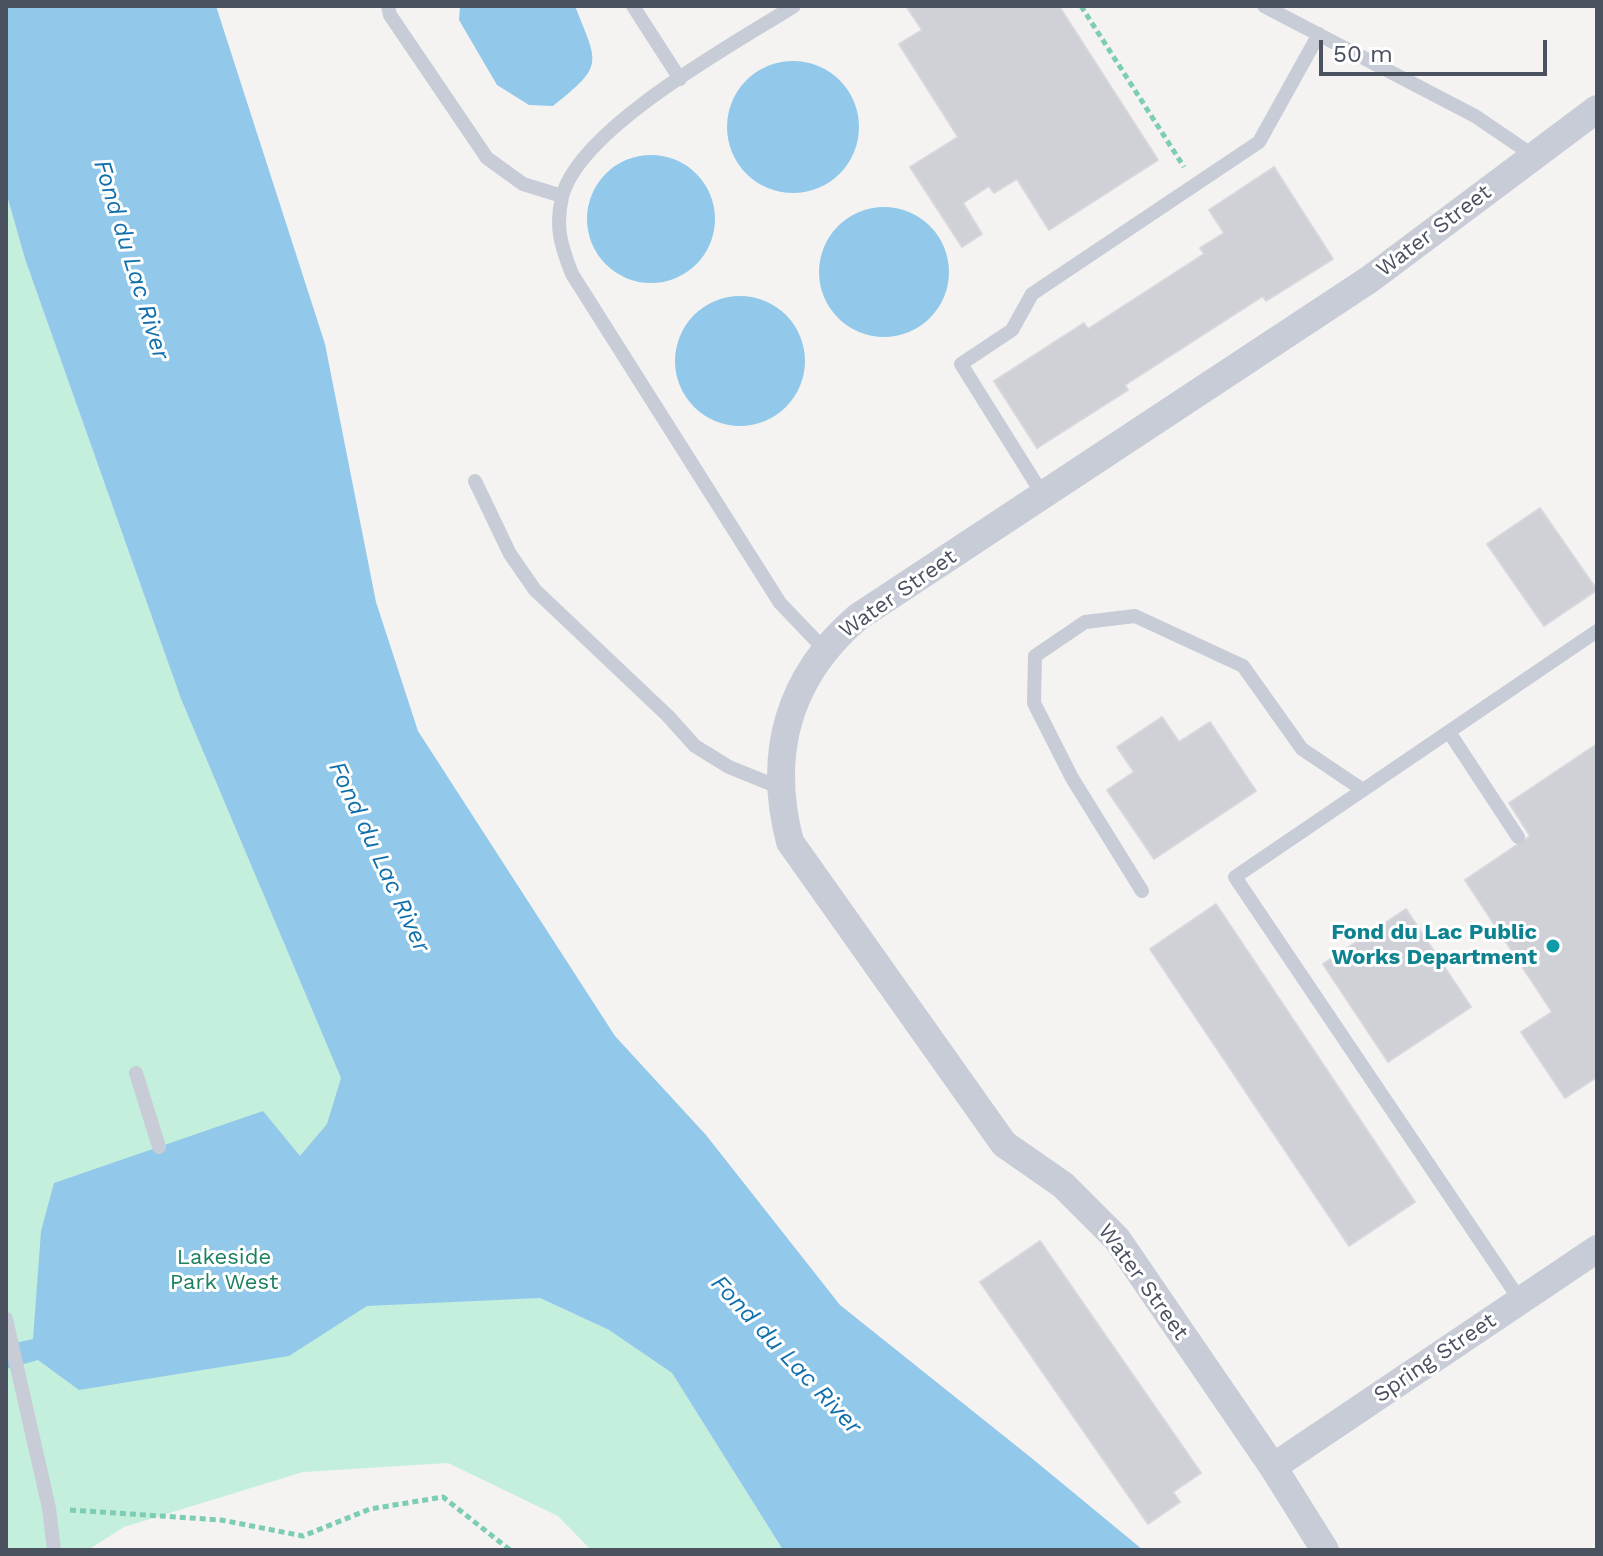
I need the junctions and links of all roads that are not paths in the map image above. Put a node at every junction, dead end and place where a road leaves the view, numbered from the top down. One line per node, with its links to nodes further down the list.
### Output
1 (388, 6): 9 (lane)
2 (633, 6): 6 (lane)
3 (794, 6): 6 (lane)
4 (1264, 6): 5 (lane)
5 (1319, 34): 8 (lane); 11 (lane)
6 (680, 79): 9 (lane)
7 (1597, 109): 8 (street, Water Street)
8 (1534, 156): 11 (street, Water Street)
9 (562, 196): 13 (lane)
10 (475, 481): 15 (lane)
11 (1043, 495): 13 (street, Water Street)
12 (1597, 631): 14 (lane)
13 (825, 650): 15 (street, Water Street)
14 (1449, 732): 16 (lane); 17 (lane)
15 (781, 788): 24 (street, Water Street)
16 (1363, 790): 18 (lane); 22 (lane)
17 (1518, 837)
18 (1142, 891)
19 (136, 1073): 20 (lane)
20 (159, 1147)
21 (1597, 1249): 22 (street, Spring Street)
22 (1520, 1300): 24 (street, Spring Street)
23 (7, 1322): 25 (lane)
24 (1273, 1467): 26 (street, Water Street)
25 (54, 1550)
26 (1325, 1550)

